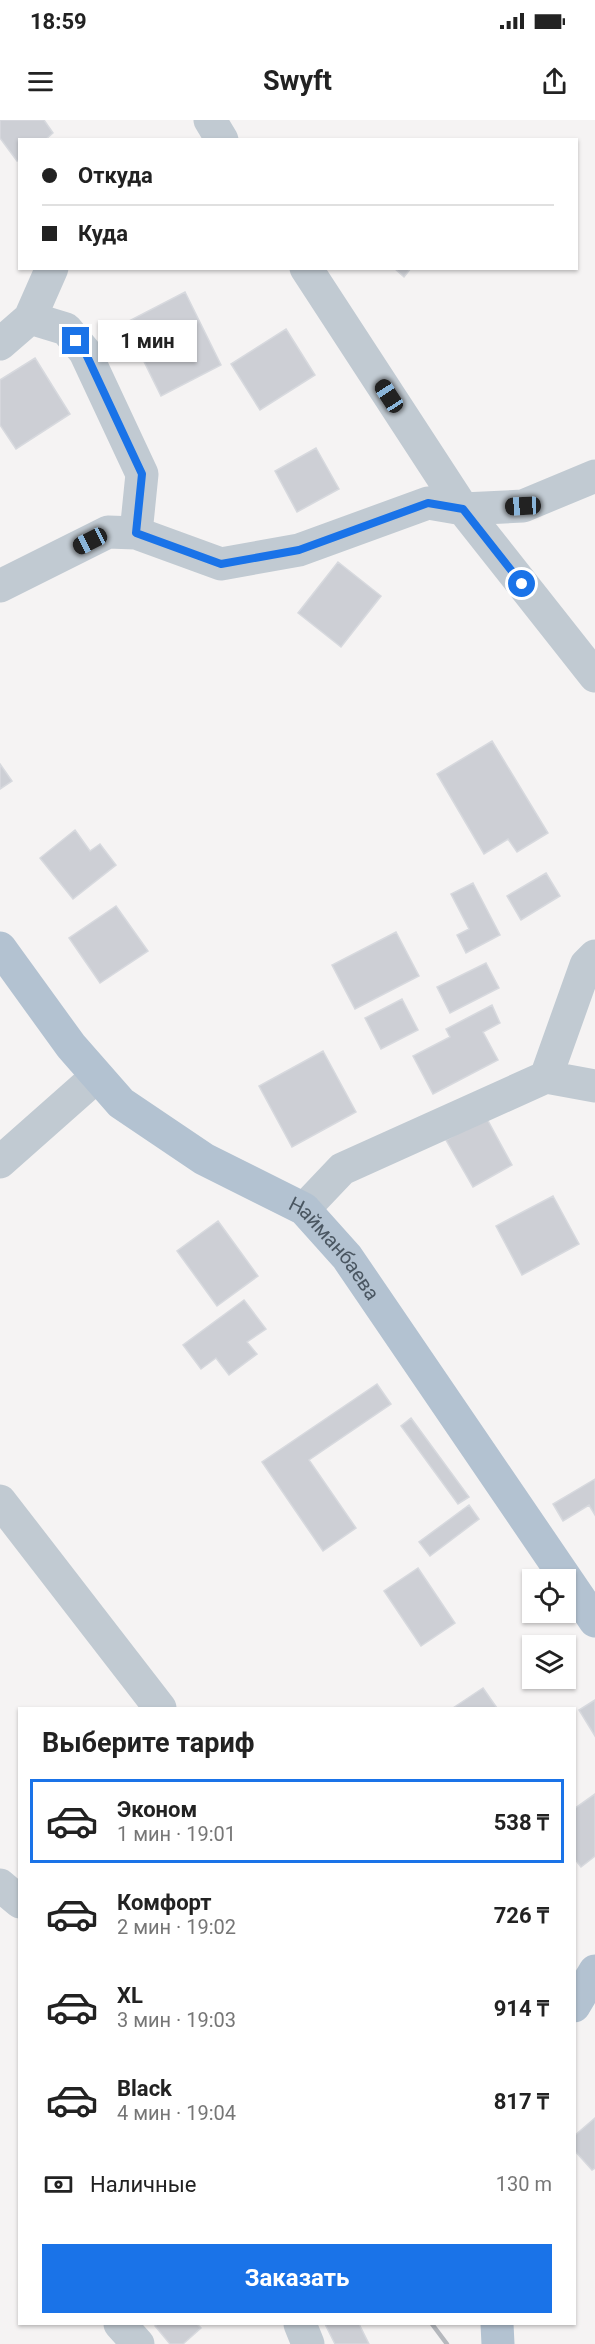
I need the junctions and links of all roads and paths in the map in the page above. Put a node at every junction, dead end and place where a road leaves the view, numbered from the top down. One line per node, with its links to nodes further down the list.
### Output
1 (210, 120): 2 (street)
2 (221, 138)
3 (51, 270): 5 (street)
4 (307, 270): 8 (street)
5 (30, 318): 6 (street); 9 (street)
6 (0, 344)
7 (595, 476): 8 (street)
8 (463, 509): 9 (street); 11 (street)
9 (136, 533): 10 (street)
10 (0, 586)
11 (595, 676)
12 (0, 948): 14 (main road, Найманбаева)
13 (595, 956): 15 (street)
14 (96, 1077): 17 (street); 18 (main road, Найманбаева)
15 (546, 1077): 16 (street); 18 (street)
16 (595, 1086)
17 (0, 1162)
18 (304, 1209): 20 (main road, Найманбаева)
19 (0, 1500): 21 (street)
20 (595, 1621)
21 (159, 1707)
22 (0, 1885): 23 (street)
23 (18, 1900)
24 (595, 1971): 25 (main road)
25 (576, 2003)
26 (121, 2325): 29 (street)
27 (300, 2325): 30 (street)
28 (497, 2325): 31 (main road)
29 (138, 2344)
30 (308, 2344)
31 (498, 2344)

